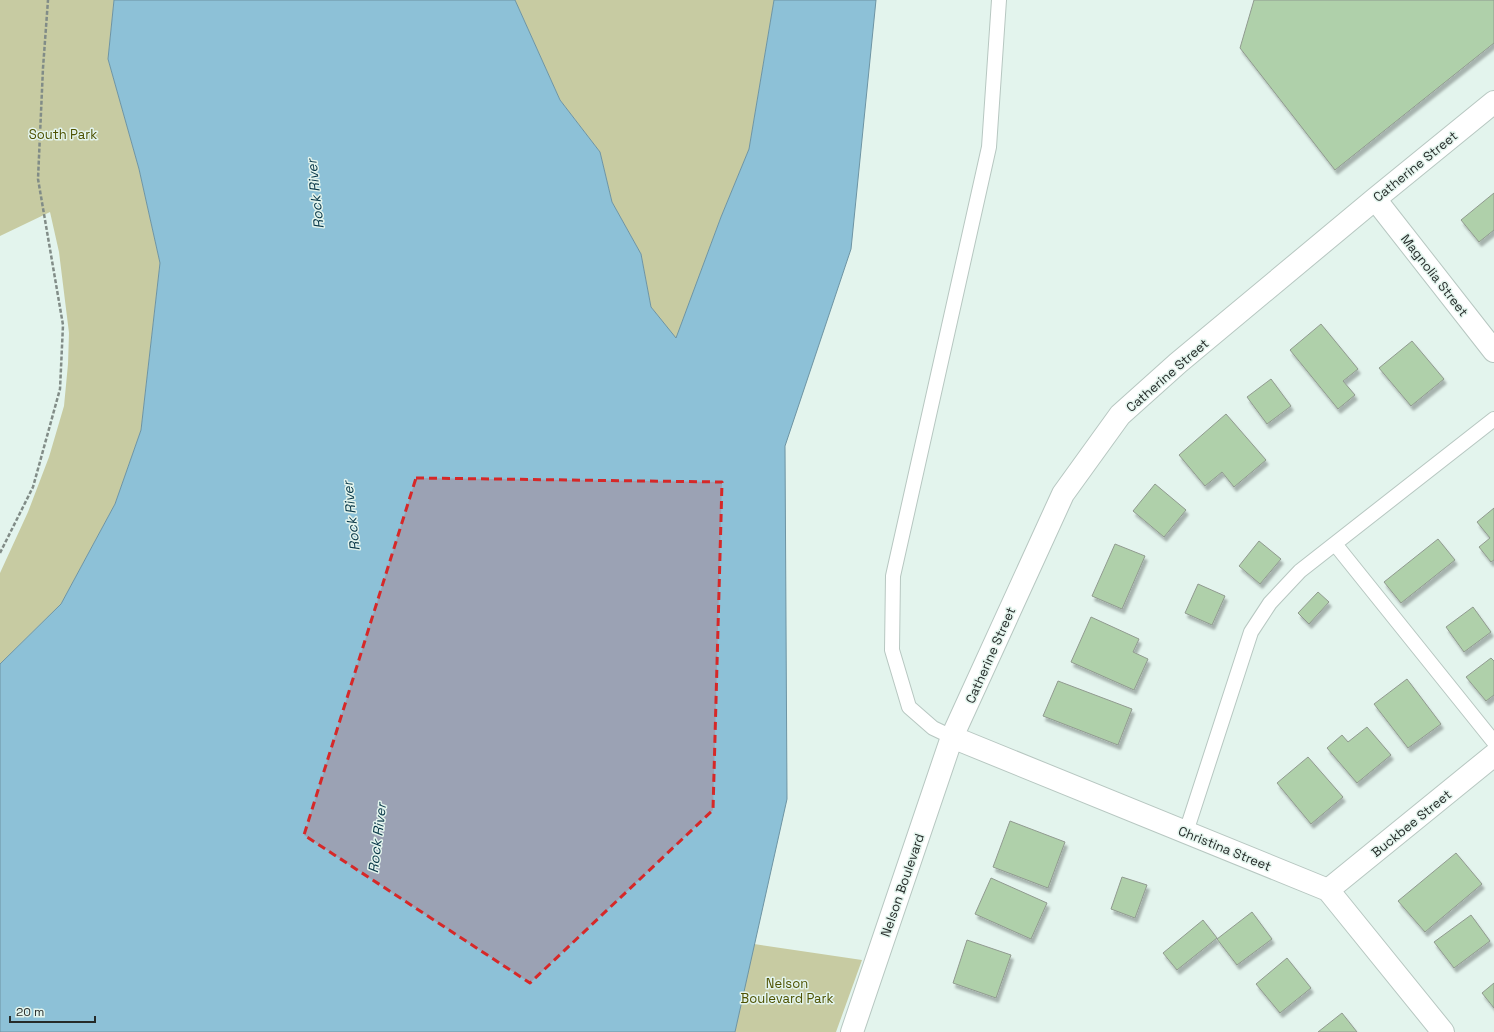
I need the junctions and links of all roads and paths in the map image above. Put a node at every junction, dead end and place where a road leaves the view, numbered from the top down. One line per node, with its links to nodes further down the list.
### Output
1 (48, 0): 8 (path)
2 (999, 0): 9 (lane)
3 (1494, 102): 4 (street, Catherine Street)
4 (1375, 199): 5 (street, Magnolia Street); 9 (street, Catherine Street)
5 (1494, 351)
6 (1494, 419): 7 (lane)
7 (1335, 544): 10 (lane); 12 (lane)
8 (0, 553)
9 (952, 737): 12 (street, Christina Street); 14 (street, Nelson Boulevard)
10 (1494, 742)
11 (1494, 755): 13 (street, Buckbee Street)
12 (1186, 832): 13 (street, Christina Street)
13 (1328, 890): 15 (street, Christina Street)
14 (852, 1032)
15 (1443, 1032)

